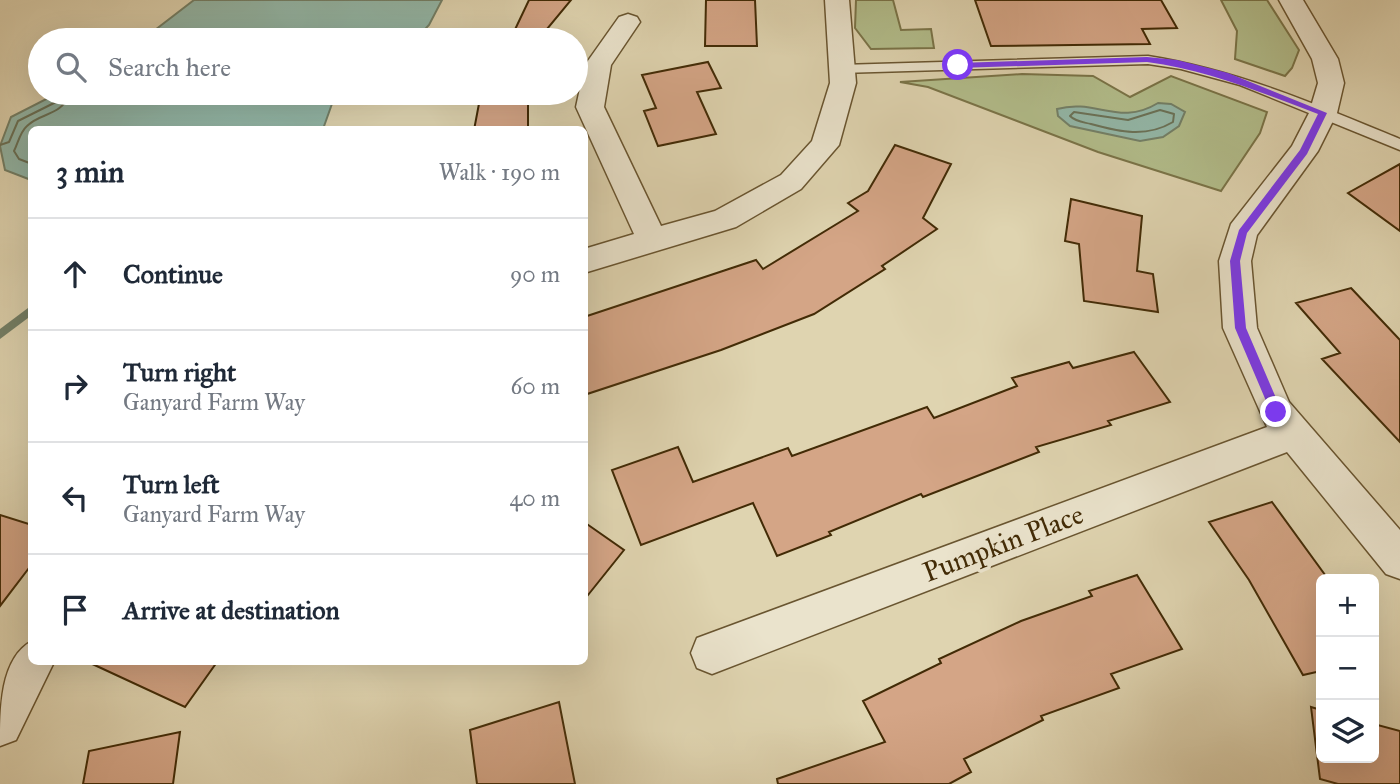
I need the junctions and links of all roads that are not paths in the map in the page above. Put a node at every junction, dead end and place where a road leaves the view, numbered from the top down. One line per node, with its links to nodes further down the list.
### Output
1 (1291, 0): 5 (street)
2 (834, 3): 4 (street)
3 (628, 22): 7 (street)
4 (841, 69): 5 (lane); 7 (street)
5 (1323, 113): 6 (lane); 9 (street)
6 (1400, 145)
7 (653, 242): 8 (street)
8 (588, 260)
9 (1293, 433): 10 (street); 11 (street, Pumpkin Place)
10 (1400, 560)
11 (712, 653)
12 (31, 665): 13 (street)
13 (0, 724)

